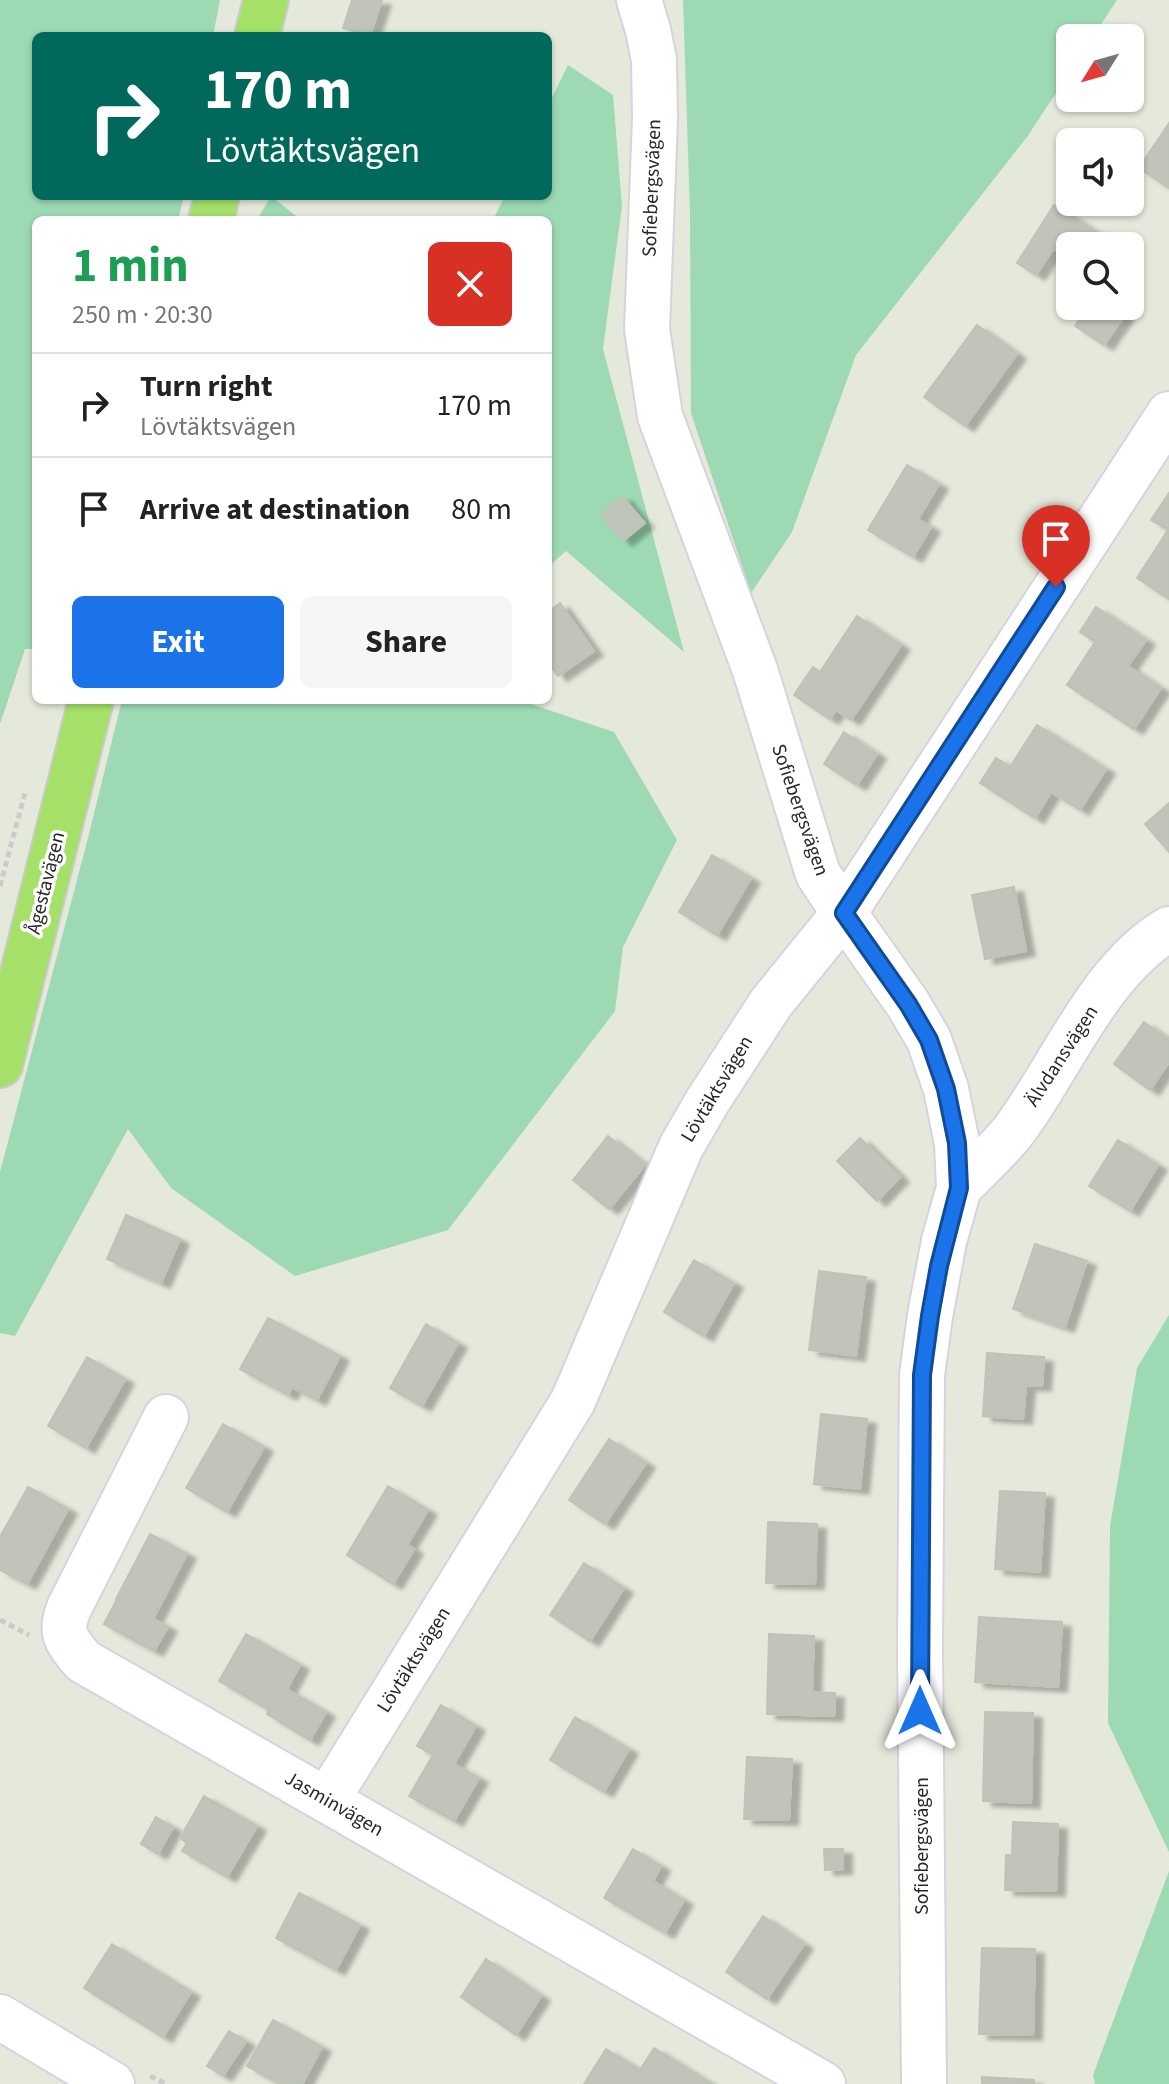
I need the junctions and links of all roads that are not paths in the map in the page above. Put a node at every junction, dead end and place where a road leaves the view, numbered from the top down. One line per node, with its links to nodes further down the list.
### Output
1 (266, 0): 3 (main road)
2 (639, 0): 6 (street, Sofiebergsvägen)
3 (258, 32)
4 (1169, 414): 6 (street, Lövtäktsvägen)
5 (90, 704): 8 (main road, Ågestavägen)
6 (844, 913): 9 (street, Sofiebergsvägen); 11 (street, Lövtäktsvägen)
7 (1169, 929): 9 (street, Älvdansvägen)
8 (0, 1065)
9 (959, 1188): 15 (street, Sofiebergsvägen)
10 (166, 1417): 11 (street, Jasminvägen)
11 (327, 1800): 14 (street, Jasminvägen)
12 (0, 2017): 13 (street)
13 (112, 2084)
14 (823, 2084)
15 (924, 2084)

